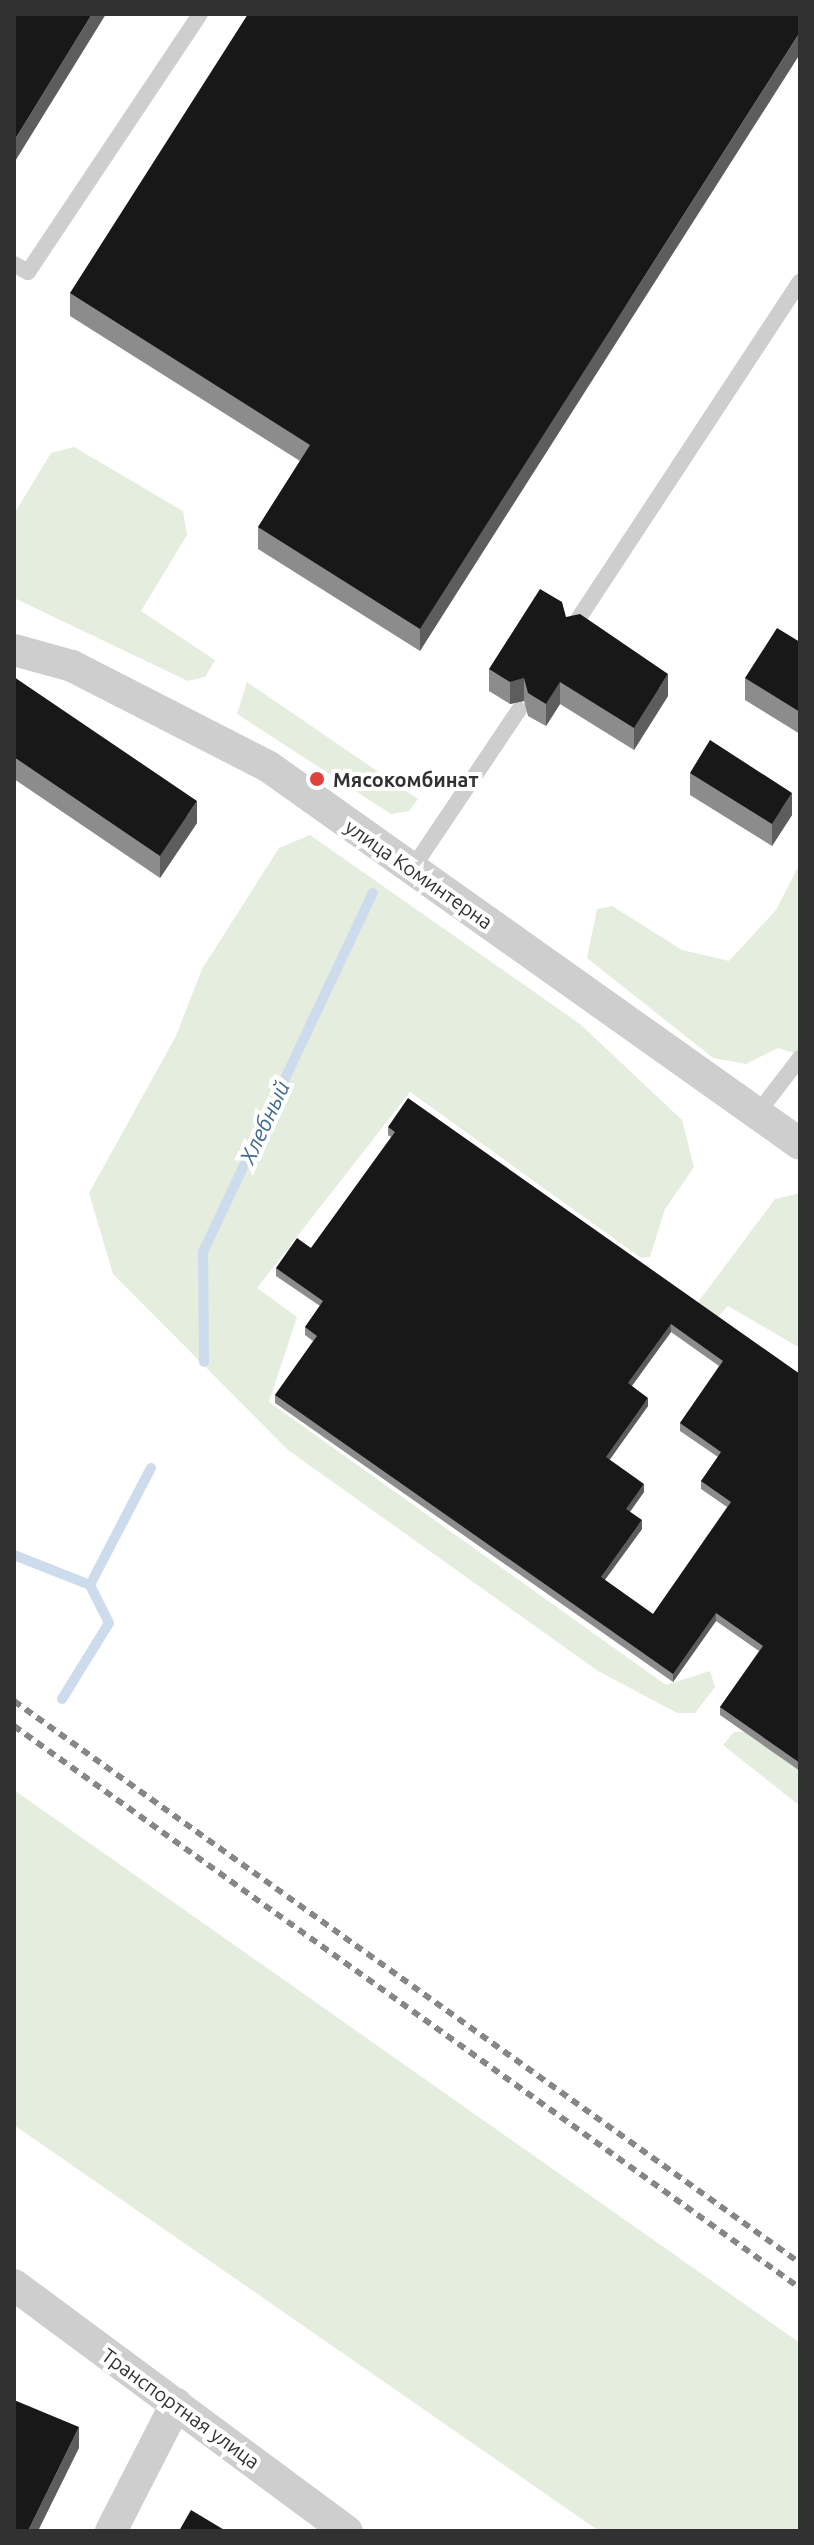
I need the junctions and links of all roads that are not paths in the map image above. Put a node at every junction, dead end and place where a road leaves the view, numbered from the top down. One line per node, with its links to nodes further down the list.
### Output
1 (200, 14): 2 (lane)
2 (14, 264)
3 (800, 282): 4 (lane)
4 (571, 630)
5 (14, 650): 7 (street, улица Коминтерна)
6 (519, 710): 7 (lane)
7 (412, 869): 9 (street, улица Коминтерна)
8 (800, 1058): 9 (lane)
9 (757, 1114): 10 (street, улица Коминтерна)
10 (800, 1144)
11 (14, 2285): 12 (street, Транспортная улица)
12 (176, 2404): 13 (street); 14 (street, Транспортная улица)
13 (111, 2531)
14 (347, 2531)

